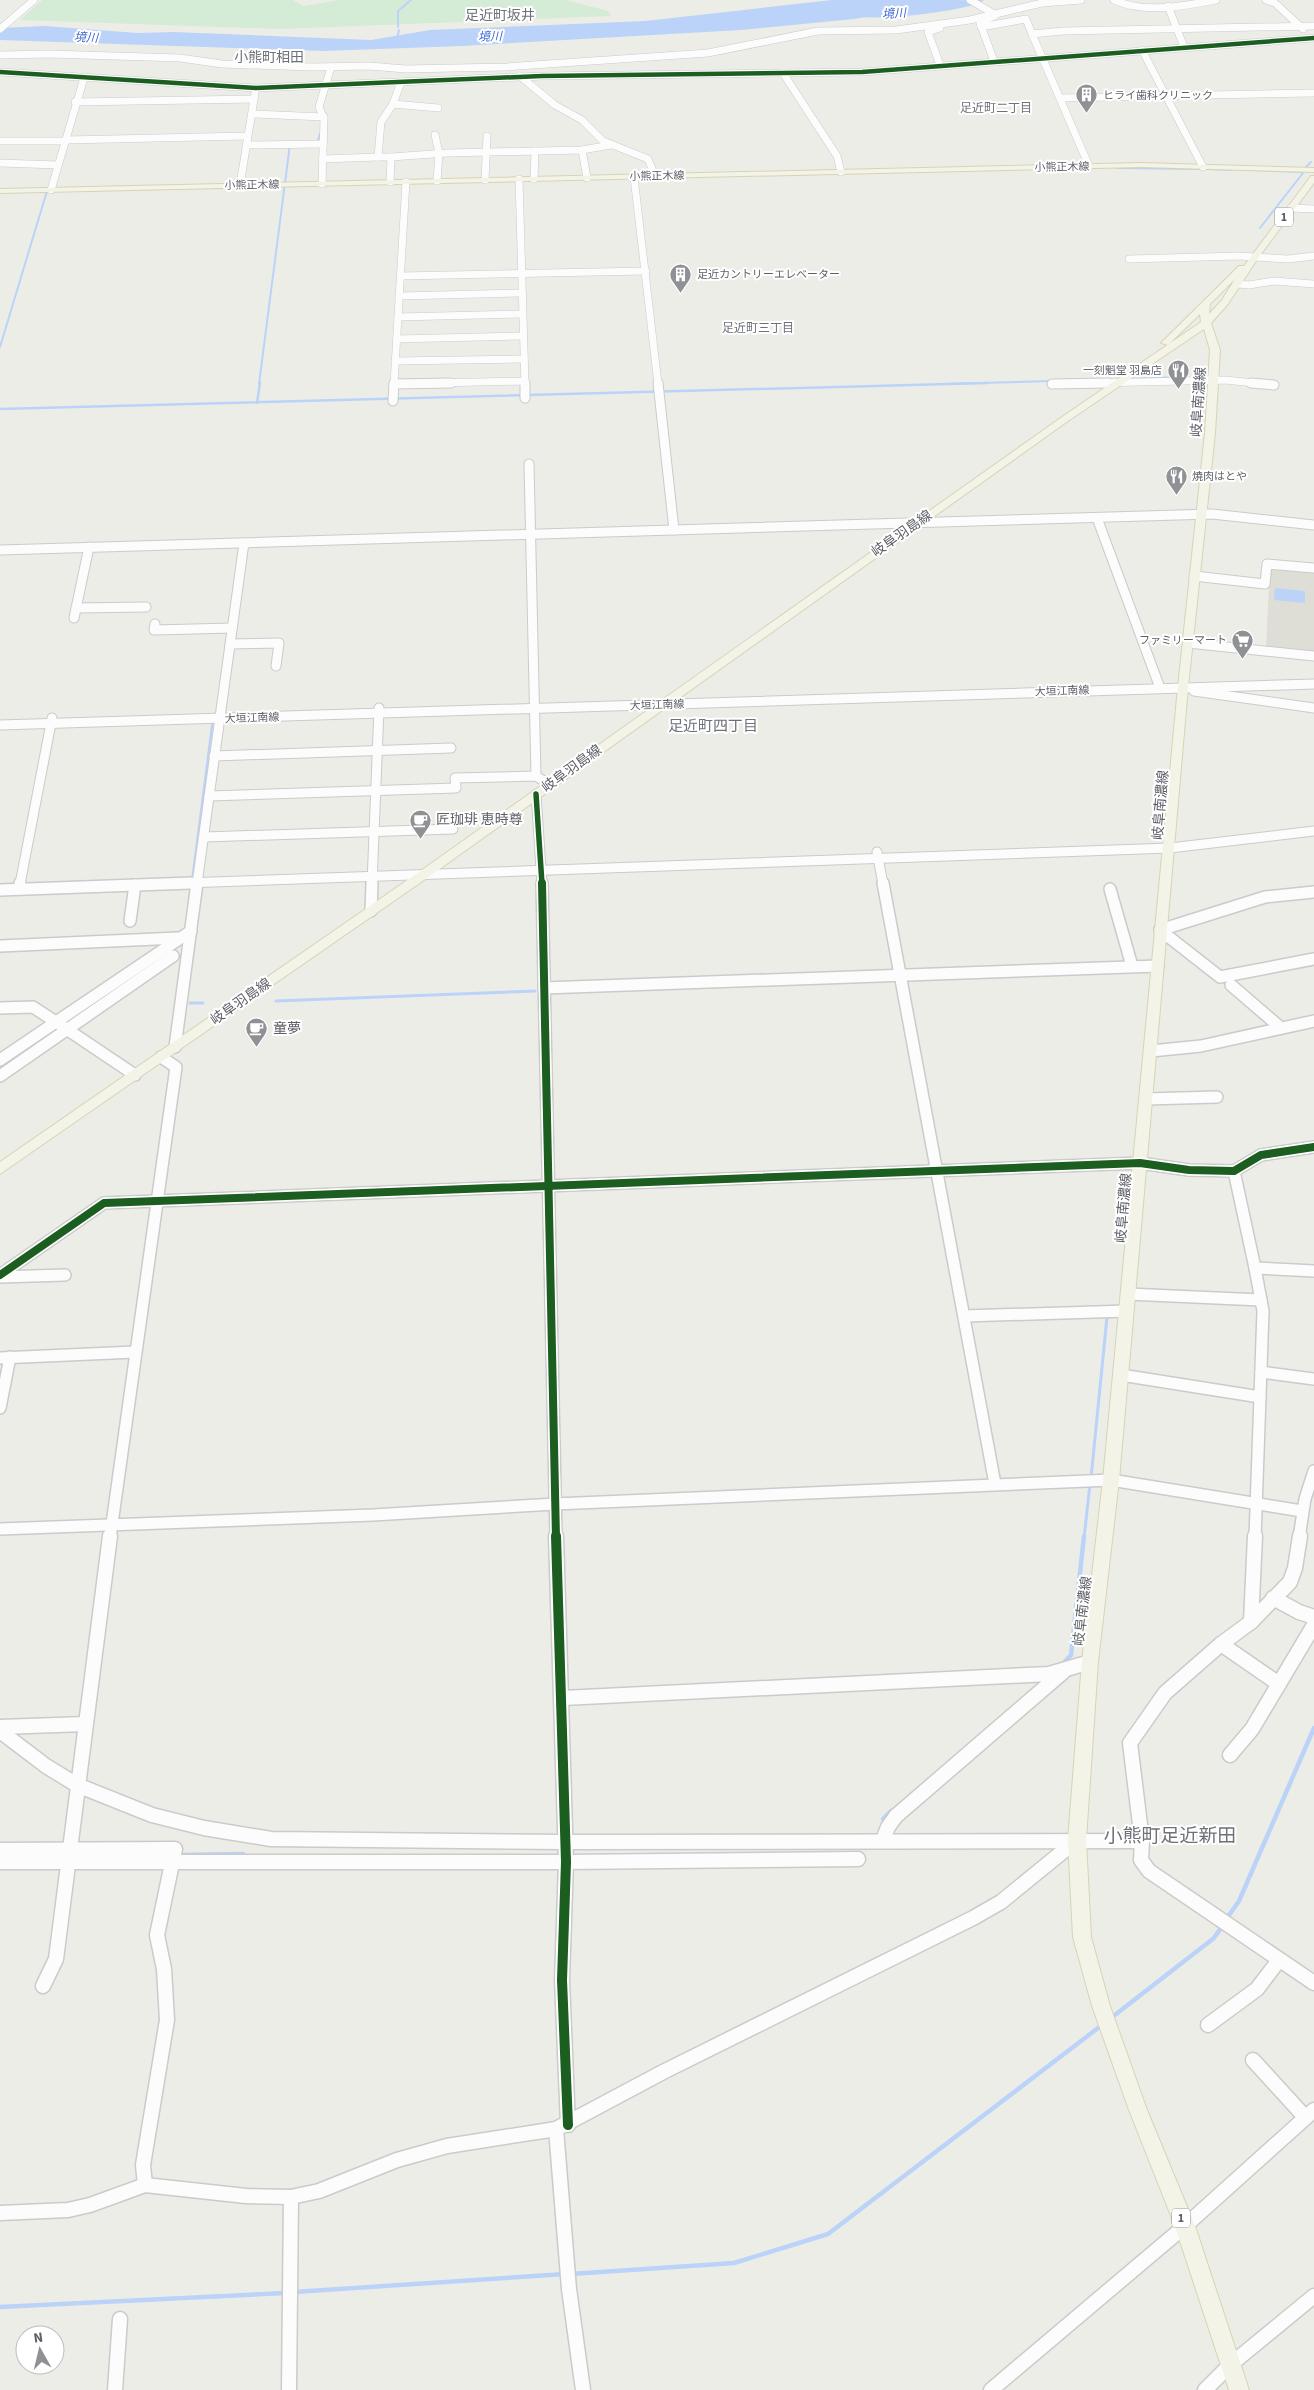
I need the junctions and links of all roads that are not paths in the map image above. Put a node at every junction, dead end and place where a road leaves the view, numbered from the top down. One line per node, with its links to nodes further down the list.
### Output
1 (34, 0): 17 (street)
2 (1063, 0): 8 (street)
3 (1081, 0): 8 (street)
4 (1114, 0): 10 (street)
5 (1216, 0): 9 (street)
6 (1266, 0): 15 (street)
7 (972, 1): 11 (street)
8 (1055, 2): 11 (street)
9 (1199, 2): 10 (street)
10 (1168, 6): 16 (street)
11 (996, 13): 12 (street); 14 (street)
12 (970, 20): 25 (street); 27 (street)
13 (1314, 26): 15 (street)
14 (982, 27): 18 (street); 24 (street)
15 (1301, 27): 16 (street); 19 (street)
16 (1175, 28): 18 (street); 20 (street)
17 (0, 29)
18 (1032, 34): 23 (street)
19 (1313, 38): 20 (street)
20 (1184, 48): 21 (street)
21 (1142, 50): 23 (street); 36 (street)
22 (0, 54): 26 (street)
23 (1042, 57): 24 (street); 37 (street)
24 (994, 61): 25 (street)
25 (940, 65): 29 (street)
26 (331, 67): 27 (street); 33 (street)
27 (427, 68): 30 (street)
28 (0, 72): 31 (street)
29 (783, 74): 30 (street); 64 (street)
30 (522, 77): 32 (street); 50 (street)
31 (84, 78): 34 (street); 39 (street)
32 (401, 82): 33 (street); 40 (street)
33 (327, 84): 34 (street); 43 (street)
34 (256, 88): 38 (street)
35 (1314, 93): 36 (street)
36 (1166, 96): 37 (street); 62 (street)
37 (1060, 98): 61 (street)
38 (254, 99): 39 (street); 42 (street)
39 (75, 102): 47 (street)
40 (394, 104): 41 (street); 56 (street)
41 (438, 108)
42 (252, 114): 43 (street); 45 (street)
43 (324, 117): 49 (street)
44 (435, 135): 55 (street)
45 (247, 136): 47 (street); 51 (street)
46 (487, 136): 54 (street)
47 (66, 140): 48 (street); 60 (street)
48 (0, 141)
49 (323, 144): 51 (street); 58 (street)
50 (612, 145): 52 (street); 66 (street)
51 (246, 146): 76 (street)
52 (582, 150): 53 (street); 67 (street)
53 (535, 151): 54 (street); 70 (street)
54 (485, 152): 55 (street); 71 (street)
55 (438, 154): 57 (street); 72 (street)
56 (378, 157): 57 (street); 58 (street)
57 (391, 157): 73 (street)
58 (322, 159): 75 (street)
59 (0, 163): 60 (street)
60 (58, 165): 77 (street)
61 (1089, 166): 62 (main road, 小熊正木線); 64 (main road, 小熊正木線)
62 (1202, 167): 63 (main road, 小熊正木線)
63 (1314, 170)
64 (842, 172): 66 (main road, 小熊正木線)
65 (634, 176): 66 (main road, 小熊正木線); 67 (main road, 小熊正木線); 84 (street)
66 (655, 176)
67 (587, 178): 70 (main road, 小熊正木線)
68 (1314, 178): 79 (main road, 1)
69 (519, 179): 70 (main road, 小熊正木線); 71 (main road, 小熊正木線); 85 (street)
70 (534, 179)
71 (485, 180): 72 (main road, 小熊正木線)
72 (437, 181): 74 (main road, 小熊正木線)
73 (390, 182): 74 (main road, 小熊正木線); 75 (main road, 小熊正木線)
74 (406, 182): 86 (street)
75 (322, 184): 76 (main road, 小熊正木線)
76 (240, 186): 77 (main road, 小熊正木線)
77 (51, 190): 78 (main road, 小熊正木線)
78 (0, 191)
79 (1291, 208): 80 (street); 82 (main road, 1)
80 (1314, 209)
81 (1314, 256): 82 (street)
82 (1254, 257): 83 (street); 87 (main road, 1); 91 (main road, 1)
83 (1129, 259)
84 (646, 271): 85 (street); 112 (street)
85 (521, 273): 86 (street); 89 (street)
86 (400, 276): 90 (street)
87 (1238, 284): 88 (street); 94 (main road, 1)
88 (1314, 284)
89 (522, 293): 90 (street); 92 (street)
90 (399, 296): 93 (street)
91 (1206, 303): 94 (main road, 岐阜南濃線 / 1); 101 (main road, 岐阜羽島線)
92 (522, 314): 93 (street); 95 (street)
93 (398, 317): 96 (street)
94 (1206, 323): 99 (main road, 岐阜南濃線 / 1); 101 (main road, 岐阜羽島線)
95 (523, 336): 96 (street); 97 (street)
96 (397, 339): 98 (street)
97 (524, 359): 98 (street); 100 (street)
98 (395, 361): 102 (street)
99 (1213, 380): 101 (street); 104 (street); 108 (main road, 岐阜南濃線 / 1)
100 (525, 381): 102 (street); 105 (street)
101 (1116, 383): 103 (street); 110 (main road, 岐阜羽島線)
102 (394, 384): 106 (street)
103 (1052, 384)
104 (1274, 385)
105 (525, 398)
106 (393, 401)
107 (529, 464): 113 (street)
108 (1202, 515): 109 (street); 111 (street); 118 (main road, 岐阜南濃線 / 1)
109 (1097, 518): 110 (street); 128 (street)
110 (918, 523): 112 (street); 129 (main road, 岐阜羽島線)
111 (1314, 525)
112 (674, 530): 113 (street)
113 (531, 534): 114 (street); 130 (street)
114 (244, 543): 115 (street); 121 (street)
115 (89, 547): 116 (street); 119 (street)
116 (0, 550)
117 (1314, 568): 118 (street)
118 (1194, 576): 122 (main road, 岐阜南濃線 / 1)
119 (146, 607)
120 (155, 624): 121 (street)
121 (232, 628): 123 (street)
122 (1188, 643): 124 (street); 127 (main road, 岐阜南濃線 / 1)
123 (230, 644): 125 (street); 133 (street)
124 (1314, 656)
125 (276, 666)
126 (1314, 684): 127 (street, 大垣江南線)
127 (1186, 687): 128 (street, 大垣江南線); 131 (street); 148 (main road, 岐阜南濃線 / 1)
128 (1160, 688): 129 (street, 大垣江南線)
129 (659, 705): 130 (street, 大垣江南線); 140 (main road, 岐阜羽島線)
130 (534, 706): 132 (street, 大垣江南線); 139 (street)
131 (1314, 708)
132 (379, 711): 133 (street, 大垣江南線); 137 (street)
133 (219, 717): 134 (street, 大垣江南線); 138 (street)
134 (52, 721): 135 (street, 大垣江南線); 155 (street)
135 (0, 725)
136 (451, 748): 137 (street)
137 (377, 751): 138 (street); 141 (street)
138 (214, 756): 143 (street)
139 (536, 776): 140 (street); 141 (street)
140 (550, 784): 142 (main road, 岐阜羽島線)
141 (376, 790): 143 (street); 145 (street)
142 (536, 794): 150 (street); 151 (main road, 岐阜羽島線)
143 (209, 796): 147 (street)
144 (453, 829): 145 (street)
145 (374, 831): 147 (street); 152 (street)
146 (1314, 831): 148 (street)
147 (204, 836): 153 (street)
148 (1170, 848): 149 (street); 161 (main road, 岐阜南濃線 / 1)
149 (878, 856): 150 (street); 168 (street)
150 (542, 868): 151 (street); 170 (street)
151 (423, 875): 152 (street); 159 (main road, 岐阜羽島線)
152 (372, 877): 153 (street); 159 (street)
153 (198, 882): 154 (street); 162 (street)
154 (135, 885): 155 (street); 160 (street)
155 (19, 889): 157 (street)
156 (1110, 889): 166 (street)
157 (0, 890)
158 (1314, 892): 161 (street)
159 (371, 911): 176 (main road, 岐阜羽島線)
160 (130, 921)
161 (1160, 930): 165 (street); 167 (main road, 岐阜南濃線 / 1)
162 (186, 934): 163 (street); 173 (street); 176 (street)
163 (0, 946)
164 (174, 956): 175 (street)
165 (1314, 959)
166 (1132, 966): 167 (street); 168 (street)
167 (1158, 966): 177 (main road, 岐阜南濃線 / 1)
168 (902, 976): 170 (street); 187 (street)
169 (1231, 985): 174 (street)
170 (544, 988): 189 (street)
171 (0, 1008): 173 (street)
172 (1314, 1021): 174 (street)
173 (56, 1022): 175 (street); 179 (street)
174 (1281, 1028): 177 (street)
175 (68, 1030): 180 (street); 181 (street)
176 (175, 1047): 178 (main road, 岐阜羽島線)
177 (1151, 1051): 183 (main road, 岐阜南濃線 / 1)
178 (161, 1057): 180 (main road, 岐阜羽島線); 190 (street)
179 (0, 1060)
180 (135, 1074): 186 (main road, 岐阜羽島線)
181 (0, 1076)
182 (1216, 1097): 183 (street)
183 (1146, 1099): 185 (main road, 岐阜南濃線 / 1)
184 (1314, 1147): 188 (street)
185 (1140, 1163): 187 (street); 188 (street); 195 (main road, 岐阜南濃線 / 1)
186 (0, 1168)
187 (936, 1171): 189 (street); 198 (street)
188 (1234, 1171): 191 (street)
189 (548, 1186): 190 (street); 209 (street)
190 (155, 1202): 194 (street); 199 (street)
191 (1254, 1268): 192 (street); 196 (street)
192 (1314, 1271)
193 (65, 1275): 194 (street)
194 (0, 1276)
195 (1128, 1294): 196 (street); 197 (main road, 岐阜南濃線 / 1)
196 (1261, 1300): 201 (street)
197 (1127, 1310): 198 (street); 202 (main road, 岐阜南濃線 / 1)
198 (964, 1316): 208 (street)
199 (135, 1352): 200 (street); 212 (street)
200 (5, 1358): 205 (street)
201 (1261, 1372): 203 (street); 204 (street)
202 (1121, 1374): 204 (street); 207 (main road, 岐阜南濃線 / 1)
203 (1314, 1379)
204 (1260, 1396): 210 (street)
205 (0, 1408)
206 (1314, 1471): 211 (street)
207 (1111, 1480): 208 (street); 210 (street); 219 (main road, 岐阜南濃線 / 1)
208 (995, 1484): 209 (street)
209 (555, 1504): 212 (street); 222 (street)
210 (1257, 1504): 211 (street); 216 (street)
211 (1302, 1511): 214 (street)
212 (113, 1524): 213 (street); 223 (street)
213 (0, 1529)
214 (1273, 1598): 215 (street); 216 (street)
215 (1314, 1618)
216 (1251, 1622): 218 (street)
217 (1314, 1625): 221 (street)
218 (1221, 1644): 221 (street); 230 (street)
219 (1090, 1662): 220 (street); 229 (main road, 岐阜南濃線 / 1)
220 (1068, 1667): 222 (street); 228 (street)
221 (1279, 1684): 226 (street)
222 (563, 1698): 231 (street)
223 (85, 1724): 224 (street); 227 (street)
224 (0, 1727)
225 (0, 1731): 227 (street)
226 (1230, 1755)
227 (77, 1785): 231 (street); 233 (street)
228 (883, 1840): 229 (street); 231 (street)
229 (1077, 1840): 230 (street); 244 (street); 248 (main road, 岐阜南濃線 / 1)
230 (1142, 1841): 238 (street)
231 (565, 1842): 237 (street)
232 (0, 1850): 233 (street)
233 (70, 1855): 235 (street); 236 (street); 240 (street)
234 (858, 1859): 237 (street)
235 (174, 1861): 237 (street); 245 (street)
236 (0, 1862)
237 (566, 1862): 244 (street)
238 (1279, 1960): 239 (street); 241 (street)
239 (1314, 1983)
240 (43, 1986)
241 (1208, 2025)
242 (1253, 2060): 243 (street)
243 (1309, 2113): 248 (street)
244 (562, 2127): 246 (street); 255 (street)
245 (145, 2185): 246 (street); 247 (street)
246 (291, 2197): 254 (street)
247 (0, 2212)
248 (1184, 2226): 251 (main road, 1); 252 (street)
249 (1314, 2296): 251 (street)
250 (120, 2319): 253 (street)
251 (1230, 2365): 256 (street); 257 (main road, 1)
252 (997, 2388)
253 (115, 2390)
254 (288, 2390)
255 (583, 2390)
256 (1205, 2390)
257 (1239, 2390)

